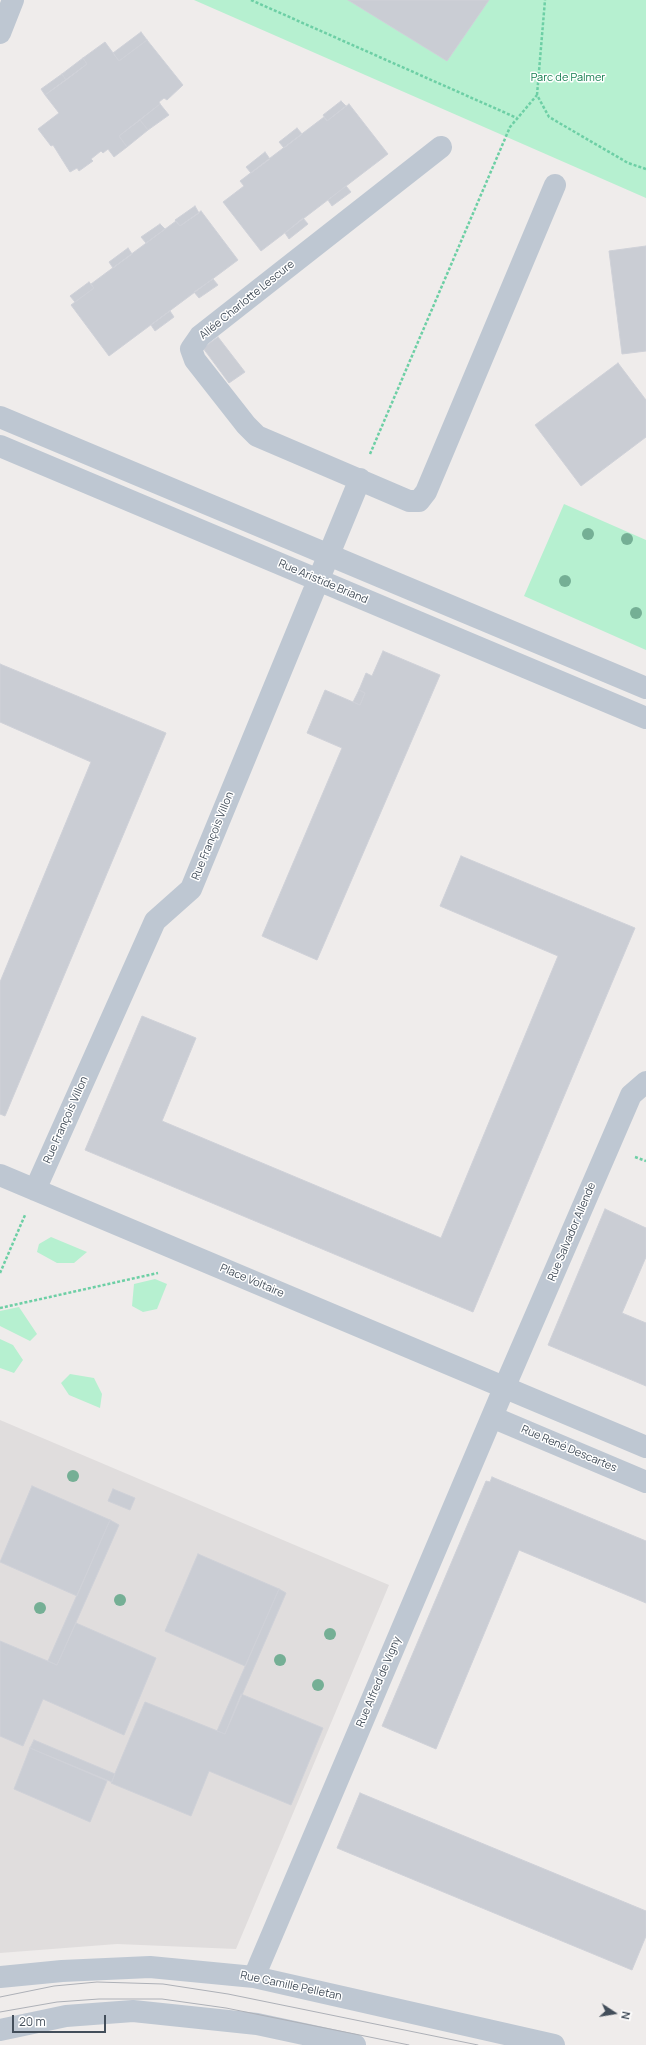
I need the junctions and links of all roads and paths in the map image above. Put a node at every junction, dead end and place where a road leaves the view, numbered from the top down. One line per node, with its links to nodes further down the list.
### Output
1 (13, 0): 4 (street)
2 (251, 0): 6 (path)
3 (545, 0): 5 (path)
4 (0, 33)
5 (537, 95): 6 (path); 8 (path)
6 (517, 118): 12 (path)
7 (441, 147): 12 (street, Allée Charlotte Lescure)
8 (646, 169)
9 (555, 184): 12 (street, Allée Charlotte Lescure)
10 (0, 417): 13 (street)
11 (0, 446): 14 (street, Rue Aristide Briand)
12 (360, 479): 13 (street)
13 (328, 554): 14 (street, Rue François Villon); 15 (street)
14 (318, 580): 16 (street, Rue Aristide Briand); 19 (street, Rue François Villon)
15 (646, 688)
16 (646, 718)
17 (646, 1082): 23 (street, Rue Salvador Allende)
18 (0, 1175): 19 (street, Place Voltaire)
19 (35, 1190): 21 (path); 23 (street, Place Voltaire)
20 (161, 1272): 22 (path)
21 (0, 1273)
22 (0, 1308)
23 (505, 1386): 24 (street, Rue Alfred de Vigny); 25 (street)
24 (492, 1417): 26 (street, Rue René Descartes); 27 (street, Rue Alfred de Vigny)
25 (646, 1447)
26 (646, 1482)
27 (254, 1977): 28 (street, Rue Camille Pelletan); 31 (street, Rue Camille Pelletan)
28 (0, 1978)
29 (0, 2030): 30 (street)
30 (350, 2045)
31 (554, 2045)

